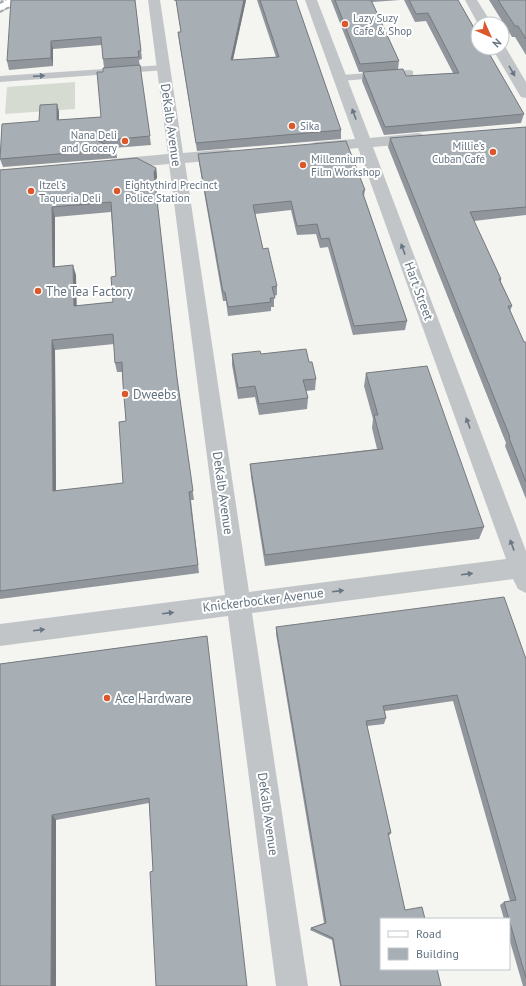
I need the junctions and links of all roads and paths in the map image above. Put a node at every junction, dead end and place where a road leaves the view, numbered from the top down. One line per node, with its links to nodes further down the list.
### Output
1 (14, 0): 5 (main road)
2 (154, 0): 8 (street, DeKalb Avenue)
3 (312, 0): 10 (street, Hart Street)
4 (471, 0): 6 (street)
5 (0, 7)
6 (480, 16)
7 (504, 56): 12 (street, one-way to 12)
8 (163, 68): 11 (lane, one-way to 8); 17 (street, DeKalb Avenue)
9 (410, 73): 10 (lane)
10 (341, 78): 14 (street, Hart Street, one-way to 10)
11 (0, 79)
12 (526, 94)
13 (431, 137): 14 (street)
14 (364, 142): 15 (street); 19 (street, Hart Street, one-way to 14)
15 (303, 148)
16 (241, 153): 17 (street)
17 (176, 158): 18 (street); 20 (street, DeKalb Avenue)
18 (95, 166)
19 (524, 572): 20 (street, Knickerbocker Avenue, one-way to 19)
20 (238, 604): 21 (street, Knickerbocker Avenue, one-way to 20); 22 (street, DeKalb Avenue)
21 (0, 635)
22 (292, 986)

